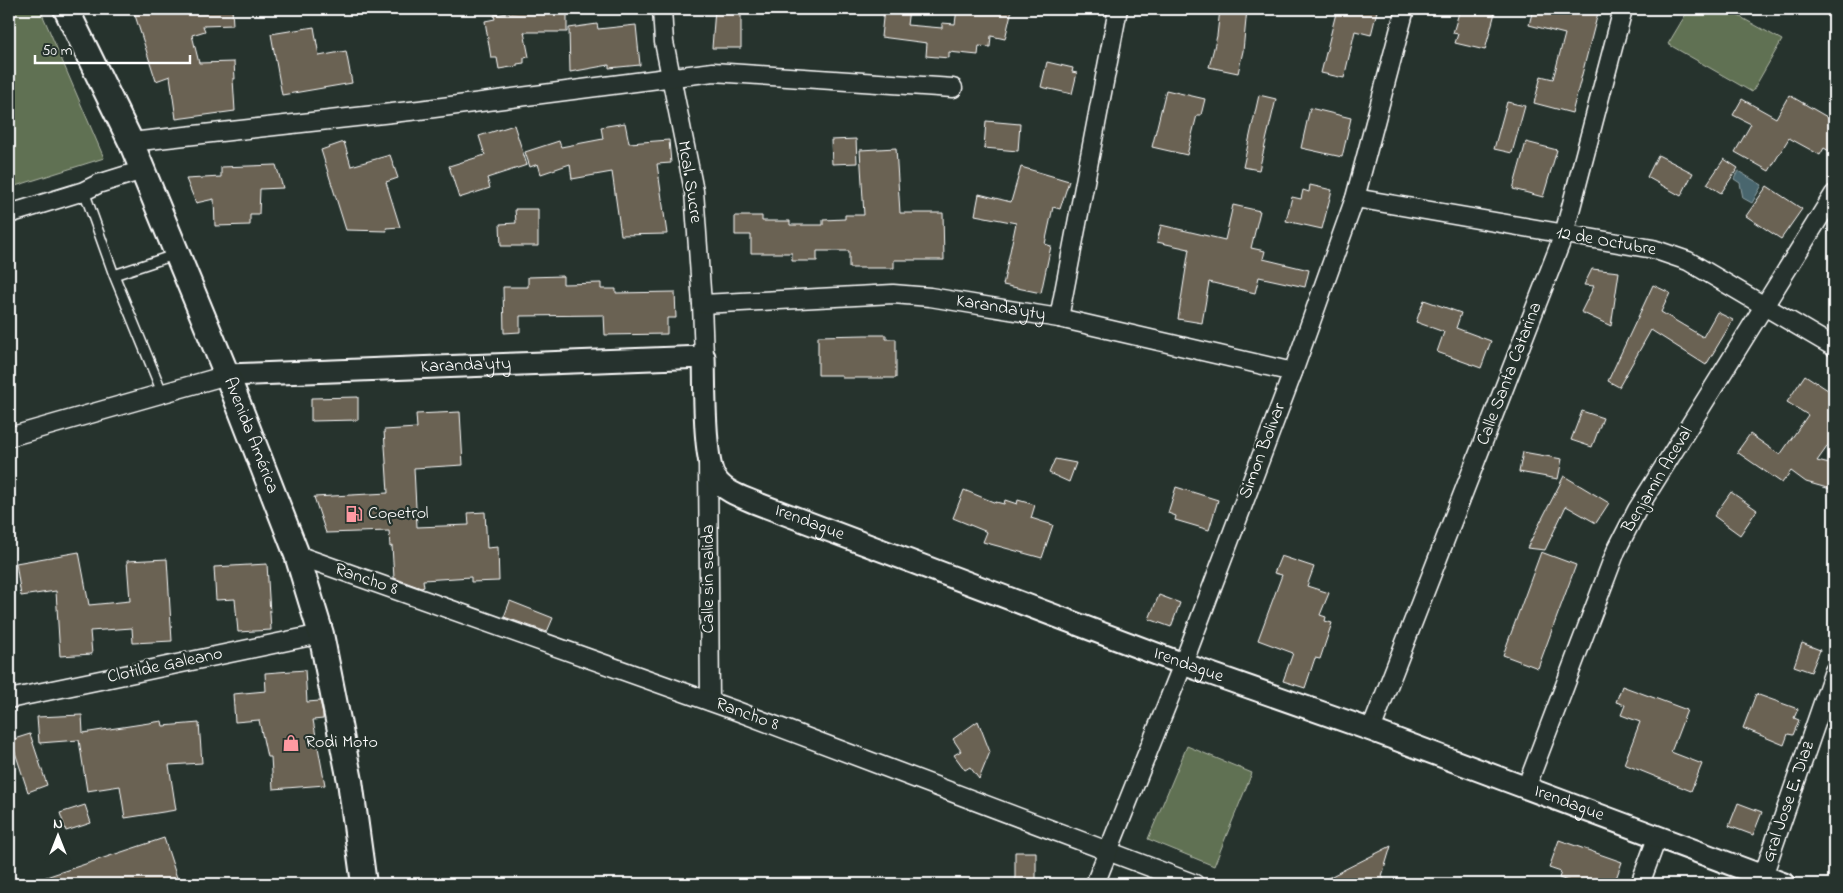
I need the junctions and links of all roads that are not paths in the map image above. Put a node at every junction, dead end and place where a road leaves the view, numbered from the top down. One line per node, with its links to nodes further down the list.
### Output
1 (66, 9): 8 (main road, Avenida América)
2 (662, 9): 6 (street, Mcal. Sucre)
3 (1118, 9): 19 (street)
4 (1405, 9): 12 (street, Simon Bolivar)
5 (1623, 9): 14 (street, Calle Santa Catarina)
6 (670, 78): 7 (street); 8 (street); 17 (street, Mcal. Sucre)
7 (953, 88)
8 (131, 142): 9 (main road, Avenida América)
9 (143, 170): 10 (street); 15 (main road, Avenida América)
10 (84, 191): 13 (street); 16 (lane)
11 (1834, 194): 18 (street, Benjamin Aceval)
12 (1355, 198): 14 (street, 12 de Octubre); 22 (street, Simon Bolivar)
13 (9, 214)
14 (1564, 234): 18 (street, 12 de Octubre); 33 (street, Calle Santa Catarina)
15 (178, 254): 16 (lane); 23 (main road, Avenida América)
16 (114, 275): 24 (lane)
17 (702, 304): 19 (street, Karanda'yty); 21 (street, Mcal. Sucre)
18 (1764, 306): 20 (street, 12 de Octubre); 34 (street, Benjamin Aceval)
19 (1059, 318): 22 (street, Karanda'yty)
20 (1834, 347)
21 (704, 357): 23 (street, Karanda'yty); 26 (street, Irendague)
22 (1293, 372): 29 (street, Simon Bolivar)
23 (227, 375): 24 (street); 27 (main road, Avenida América)
24 (162, 392): 25 (street)
25 (9, 437)
26 (708, 456): 29 (street, Irendague); 32 (street, Calle sin salida)
27 (297, 556): 28 (main road, Avenida América); 32 (street, Rancho 8)
28 (321, 634): 31 (street, Clotilde Galeano); 38 (main road, Avenida América)
29 (1183, 664): 33 (street, Irendague); 36 (street, Simon Bolivar)
30 (1834, 671): 37 (street, Gral Jose E. Diaz)
31 (9, 698)
32 (710, 701): 36 (street, Rancho 8)
33 (1371, 730): 34 (street, Irendague)
34 (1526, 788): 35 (street, Irendague)
35 (1657, 838): 37 (street, Irendague); 41 (street)
36 (1108, 851): 39 (street, Simon Bolivar); 40 (street, Rancho 8)
37 (1763, 876): 42 (street, Irendague)
38 (364, 884)
39 (1095, 884)
40 (1195, 884)
41 (1640, 884)
42 (1784, 884)

